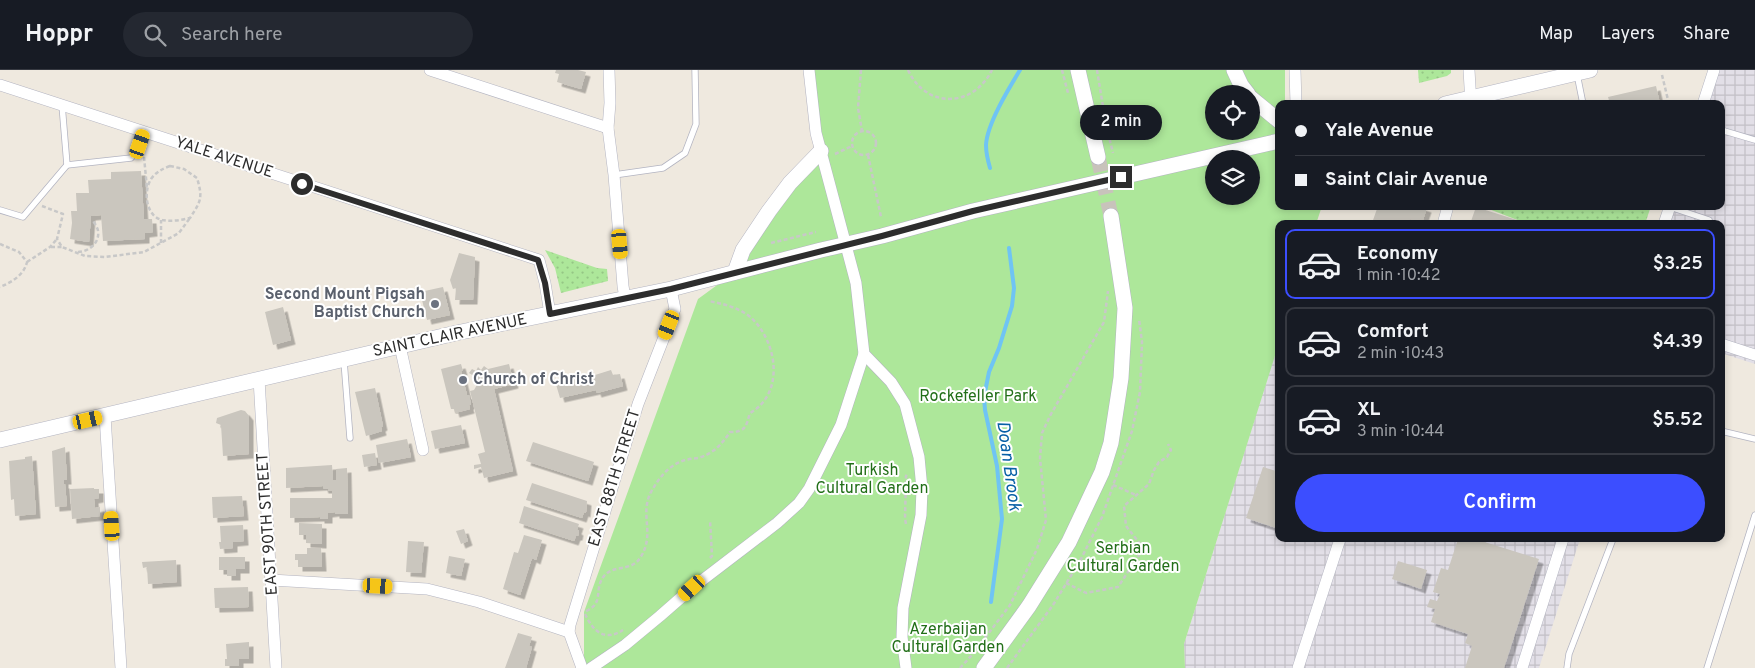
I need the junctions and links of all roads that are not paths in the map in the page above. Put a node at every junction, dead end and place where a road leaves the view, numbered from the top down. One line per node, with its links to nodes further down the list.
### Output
1 (430, 70): 21 (street)
2 (610, 70): 21 (street)
3 (695, 70): 29 (lane)
4 (810, 70): 26 (street)
5 (1078, 70): 27 (main road)
6 (1234, 70): 12 (main road)
7 (1295, 70): 13 (street)
8 (1469, 70): 14 (street)
9 (1714, 70): 17 (street)
10 (1583, 72): 15 (main road); 16 (lane)
11 (0, 85): 18 (street, YALE AVENUE)
12 (1241, 85)
13 (1296, 100)
14 (1470, 100)
15 (1474, 100)
16 (1583, 100)
17 (1704, 100)
18 (62, 105): 23 (street, YALE AVENUE); 28 (lane)
19 (1260, 105): 20 (main road)
20 (1275, 118)
21 (608, 128): 29 (street)
22 (1725, 131): 24 (lane)
23 (144, 132): 28 (lane); 38 (street, YALE AVENUE)
24 (1755, 140)
25 (1275, 142): 34 (main road, SAINT CLAIR AVENUE)
26 (826, 154): 34 (street); 35 (main road)
27 (1098, 157)
28 (67, 165): 30 (lane)
29 (614, 175): 37 (street)
30 (0, 210)
31 (1679, 210): 33 (lane)
32 (1111, 216): 62 (main road)
33 (1709, 220)
34 (846, 244): 35 (main road, SAINT CLAIR AVENUE); 41 (street)
35 (735, 272): 36 (main road, SAINT CLAIR AVENUE)
36 (671, 289): 37 (main road, SAINT CLAIR AVENUE); 56 (street, EAST 88TH STREET)
37 (626, 298): 38 (main road, SAINT CLAIR AVENUE)
38 (550, 314): 40 (main road, SAINT CLAIR AVENUE)
39 (1725, 345): 42 (street)
40 (400, 346): 43 (main road, SAINT CLAIR AVENUE); 50 (street)
41 (864, 354): 60 (street); 61 (street)
42 (1755, 355)
43 (344, 359): 44 (main road, SAINT CLAIR AVENUE); 47 (lane)
44 (258, 380): 45 (main road, SAINT CLAIR AVENUE); 55 (street, EAST 90TH STREET)
45 (105, 416): 49 (main road, SAINT CLAIR AVENUE); 57 (street)
46 (1725, 432): 48 (lane)
47 (350, 438)
48 (1755, 439)
49 (0, 440)
50 (423, 450)
51 (1755, 515): 66 (lane)
52 (1339, 542): 63 (street)
53 (1563, 542): 64 (street)
54 (1612, 542): 65 (lane)
55 (271, 580): 56 (street); 58 (street, EAST 90TH STREET)
56 (569, 632): 59 (street)
57 (121, 668)
58 (276, 668)
59 (582, 668)
60 (591, 668)
61 (906, 668)
62 (984, 668)
63 (1298, 668)
64 (1522, 668)
65 (1568, 668)
66 (1707, 668)

